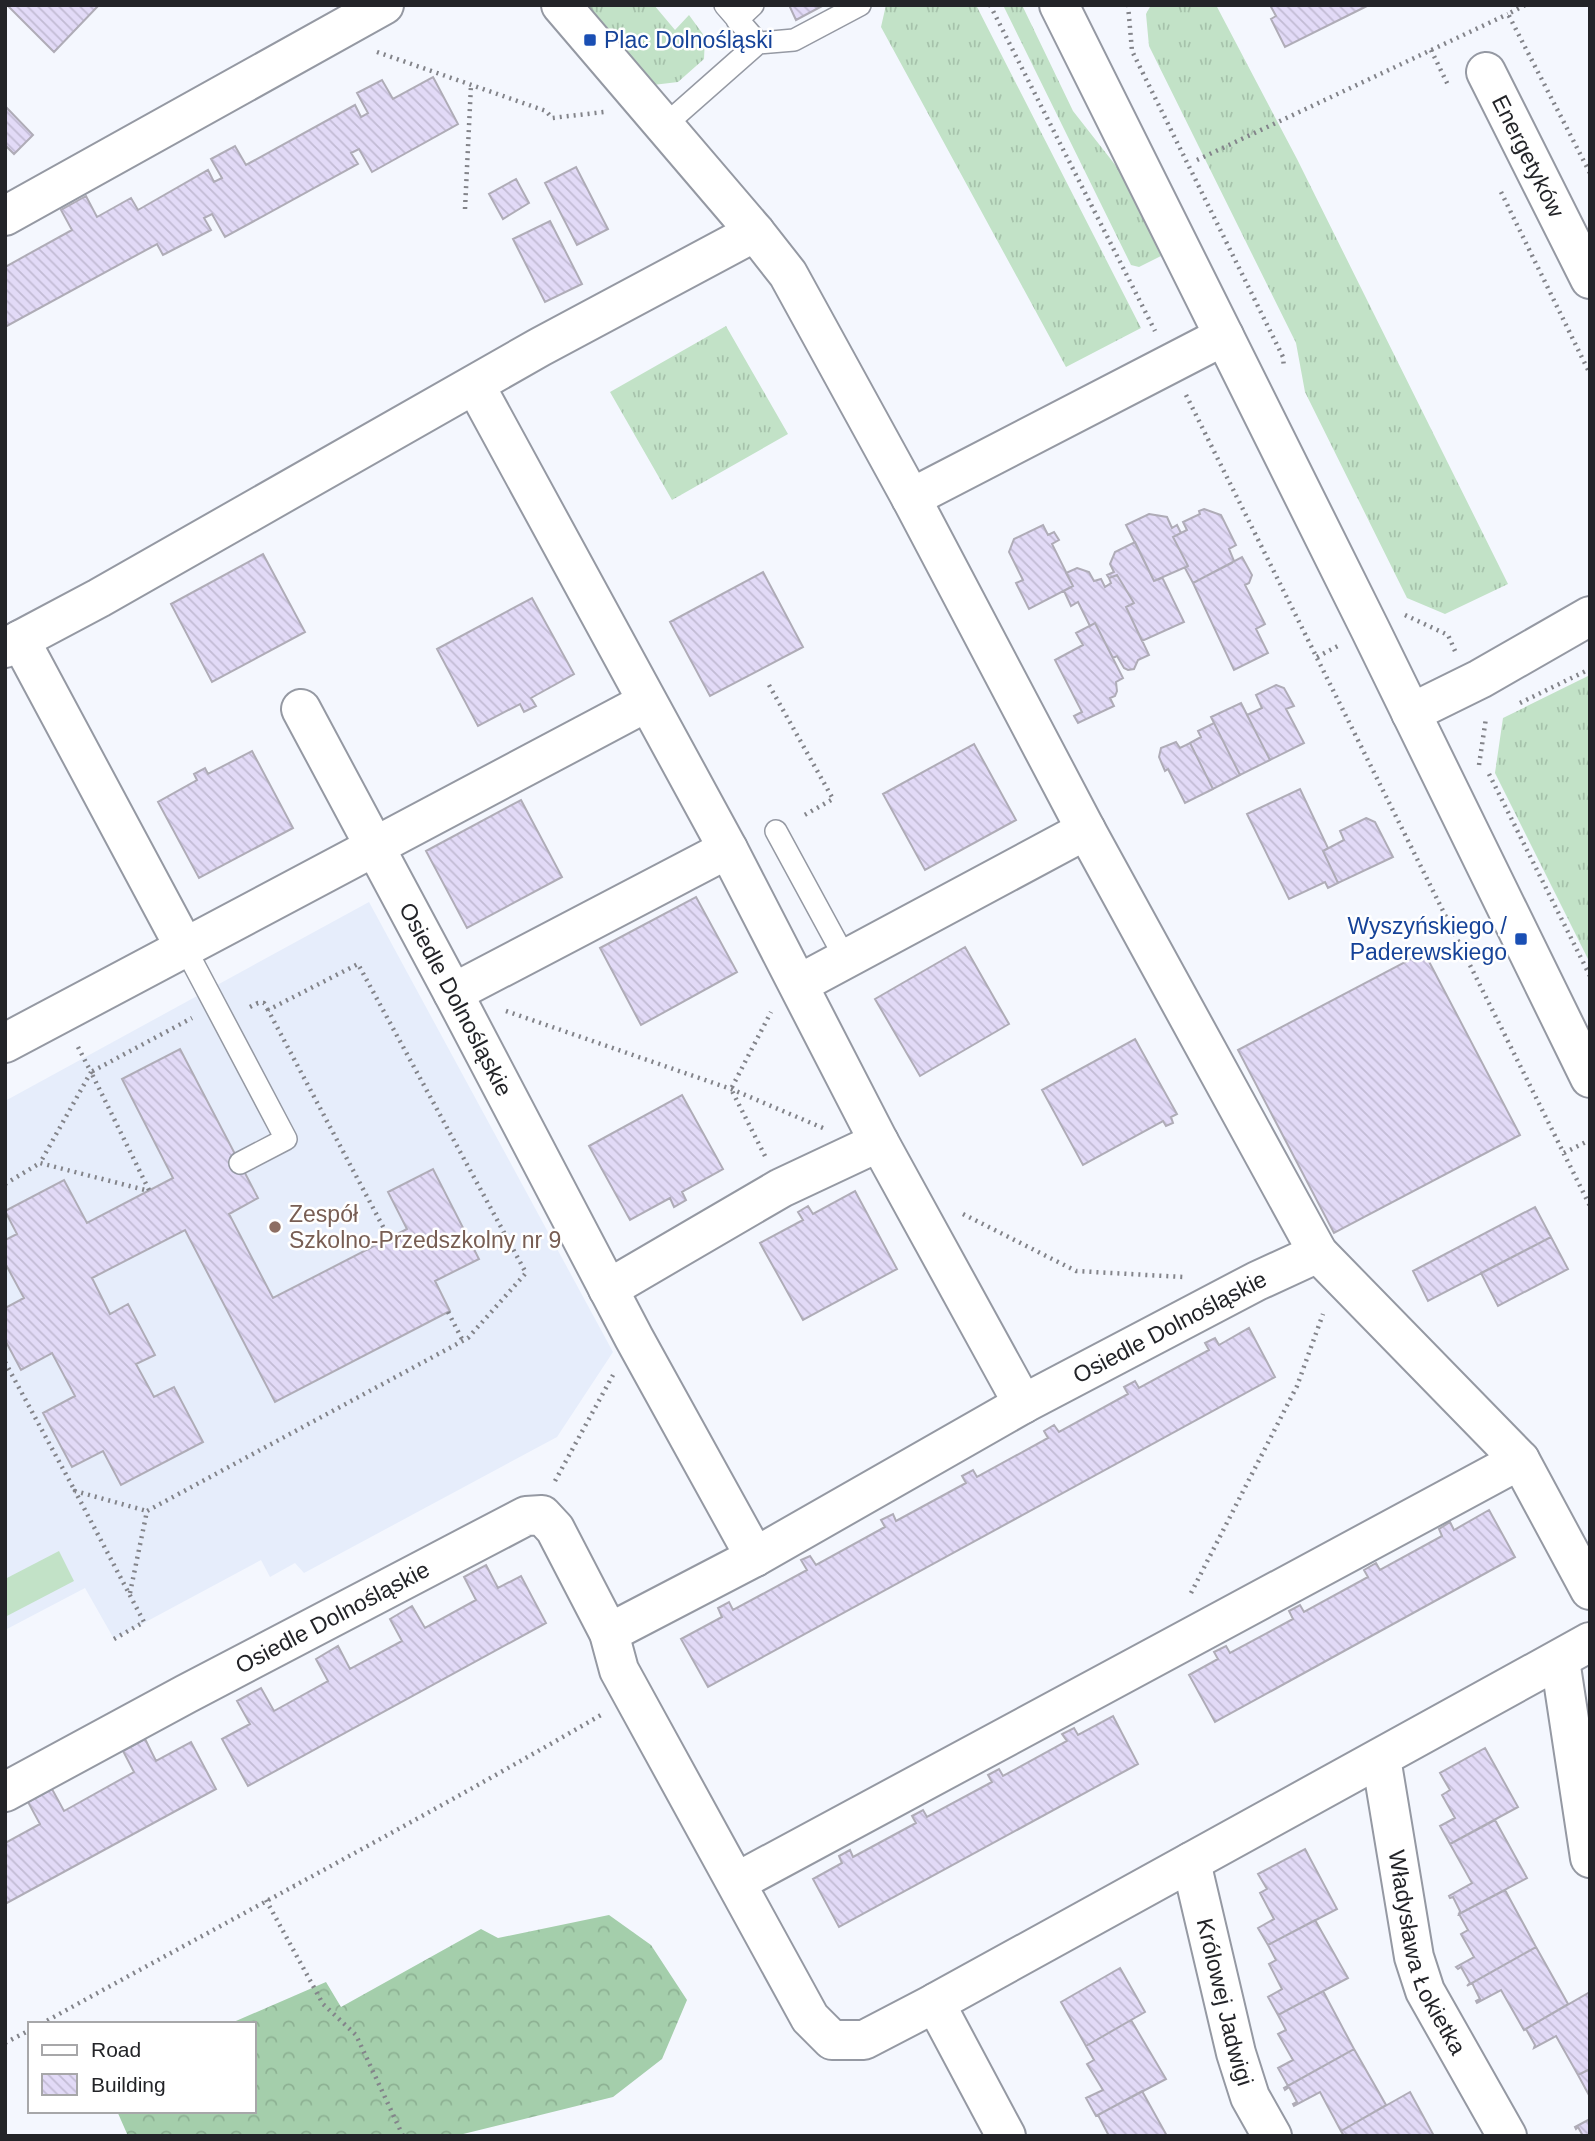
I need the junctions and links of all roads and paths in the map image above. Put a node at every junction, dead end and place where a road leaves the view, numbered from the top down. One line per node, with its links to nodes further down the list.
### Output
1 (384, 5): 10 (street)
2 (561, 5): 17 (street)
3 (753, 5): 8 (lane)
4 (860, 5): 11 (lane)
5 (990, 5): 25 (path)
6 (1059, 5): 26 (street)
7 (1525, 5): 9 (path)
8 (731, 12): 11 (lane)
9 (1508, 13): 12 (path); 19 (path)
10 (342, 29): 14 (path); 22 (street)
11 (758, 43): 17 (lane)
12 (1431, 50): 15 (path); 18 (path)
13 (1486, 72): 24 (street, Energetyków)
14 (471, 85): 16 (path); 21 (path)
15 (1454, 98)
16 (604, 112)
17 (664, 126): 23 (street)
18 (1197, 160)
19 (1590, 173)
20 (1496, 183): 27 (path)
21 (465, 209)
22 (5, 216)
23 (755, 232): 28 (street); 30 (street)
24 (1590, 279)
25 (1157, 335)
26 (1224, 336): 30 (street); 38 (street)
27 (1590, 374)
28 (475, 385): 32 (street); 35 (street)
29 (1182, 386): 56 (path)
30 (911, 498): 40 (street)
31 (1590, 616): 38 (street)
32 (13, 644): 44 (street)
33 (1590, 669): 36 (path)
34 (769, 685): 41 (path)
35 (647, 702): 42 (street); 43 (street)
36 (1509, 708)
37 (301, 709): 42 (street, Osiedle Dolnośląskie)
38 (1411, 713): 52 (street)
39 (1489, 774): 46 (path)
40 (1086, 830): 45 (street); 64 (street)
41 (776, 831): 45 (lane)
42 (375, 847): 44 (street); 48 (street, Osiedle Dolnośląskie)
43 (728, 849): 47 (street); 48 (street)
44 (185, 948): 49 (lane); 50 (street)
45 (845, 958): 47 (street)
46 (1590, 976)
47 (799, 984): 53 (path); 55 (street)
48 (453, 993): 53 (path); 66 (street, Osiedle Dolnośląskie)
49 (215, 1006): 51 (path); 58 (lane)
50 (5, 1043)
51 (90, 1072): 57 (path); 57 (path)
52 (1590, 1078)
53 (731, 1089): 55 (path); 61 (path)
54 (1590, 1140): 56 (path)
55 (874, 1144): 60 (street); 61 (street)
56 (1564, 1153): 62 (path)
57 (40, 1163): 59 (path)
58 (240, 1163)
59 (5, 1184)
60 (902, 1184): 65 (path); 72 (street)
61 (781, 1188): 66 (street)
62 (1590, 1206)
63 (389, 1238): 70 (path)
64 (1318, 1253): 72 (street, Osiedle Dolnośląskie); 73 (street)
65 (1187, 1277)
66 (608, 1289): 69 (street, Osiedle Dolnośląskie)
67 (1325, 1309): 81 (path)
68 (448, 1312): 70 (path)
69 (634, 1338): 76 (path); 77 (street, Osiedle Dolnośląskie)
70 (463, 1341): 75 (path)
71 (5, 1362): 74 (path)
72 (1023, 1405): 77 (street, Osiedle Dolnośląskie)
73 (1520, 1460): 78 (street); 81 (street)
74 (75, 1491): 75 (path); 79 (path)
75 (147, 1511): 79 (path)
76 (542, 1515): 80 (street); 86 (street, Osiedle Dolnośląskie)
77 (755, 1557): 80 (street, Osiedle Dolnośląskie)
78 (1590, 1590)
79 (130, 1593): 82 (path)
80 (609, 1633): 84 (street)
81 (1192, 1637): 89 (street)
82 (114, 1639)
83 (1575, 1651): 85 (street); 87 (street)
84 (634, 1696): 89 (street); 90 (path)
85 (1381, 1758): 88 (street); 98 (street, Władysława Łokietka)
86 (5, 1792)
87 (1590, 1858)
88 (1191, 1862): 91 (street); 97 (street, Królowej Jadwigi)
89 (737, 1882): 91 (street)
90 (266, 1900): 92 (path); 95 (path)
91 (935, 2003): 96 (street)
92 (45, 2022)
93 (28, 2031): 94 (path)
94 (5, 2043)
95 (403, 2136)
96 (1006, 2136)
97 (1272, 2136)
98 (1507, 2136)

